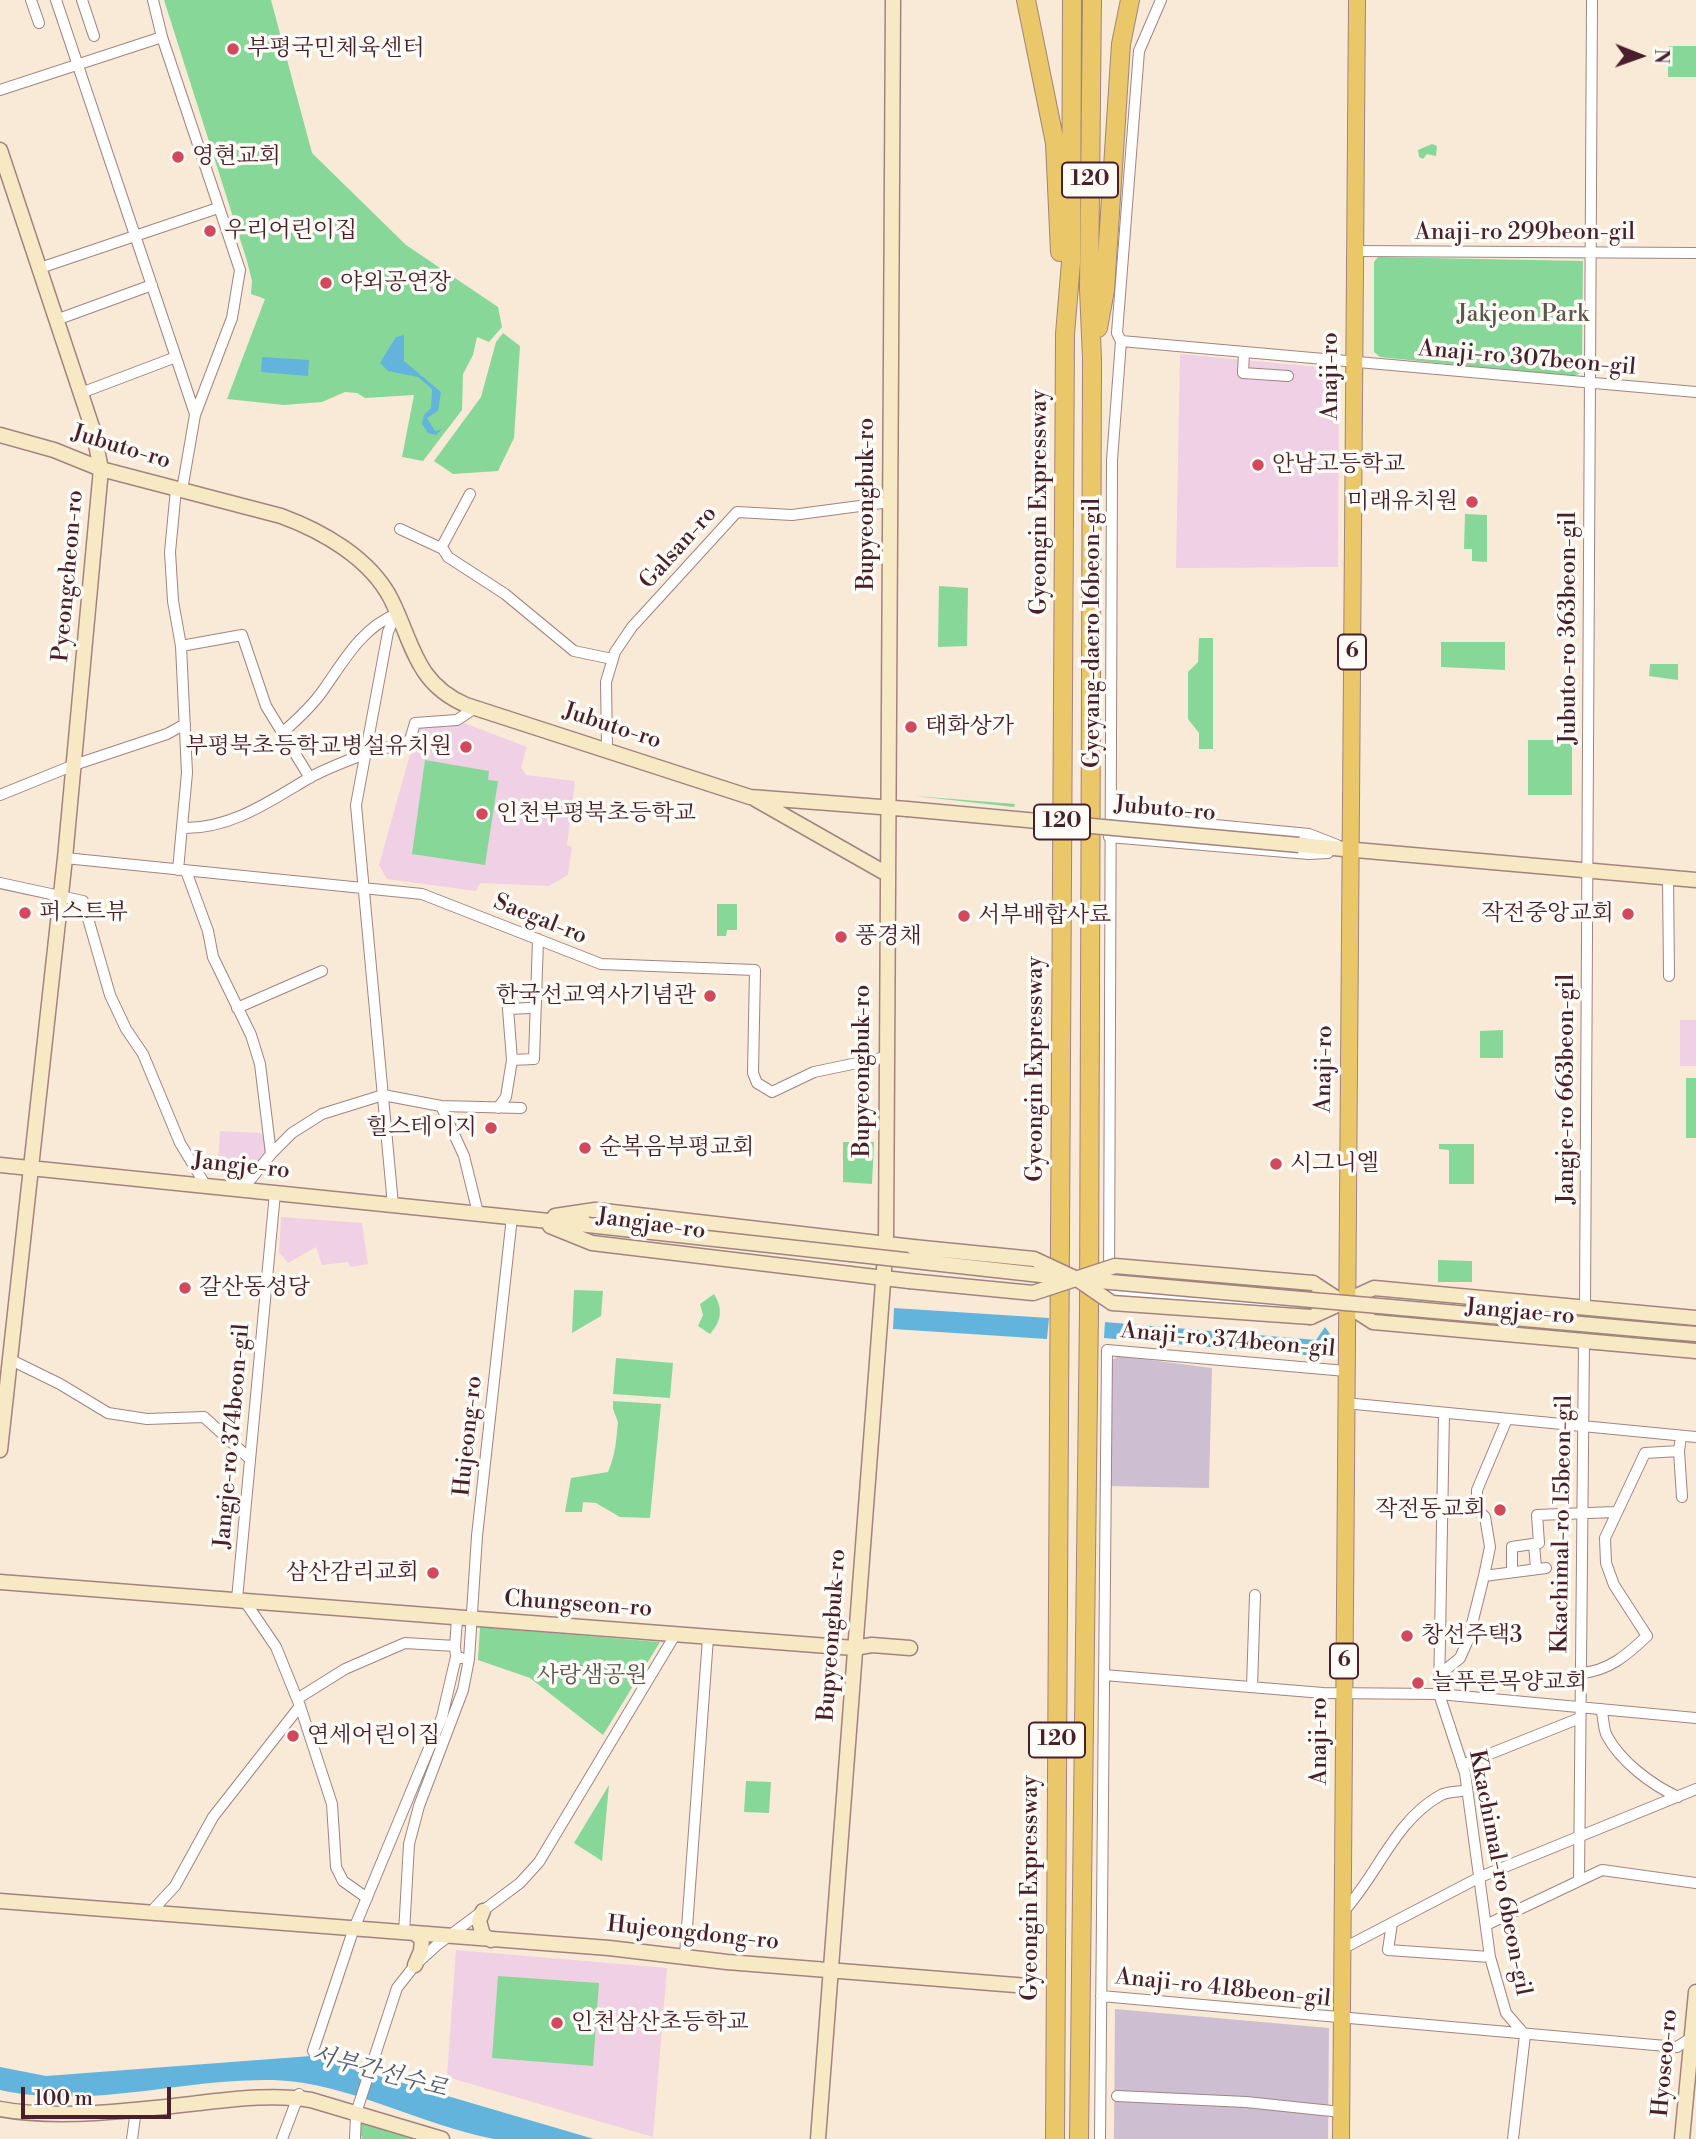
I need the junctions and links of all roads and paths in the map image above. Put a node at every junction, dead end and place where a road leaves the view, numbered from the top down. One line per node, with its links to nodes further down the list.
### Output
1 (31, 0): 13 (street)
2 (56, 0): 16 (street)
3 (82, 0): 14 (street)
4 (153, 0): 15 (street)
5 (893, 0): 42 (main road, Bupyeongbuk-ro)
6 (1026, 0): 27 (highway)
7 (1072, 0): 27 (highway, Gyeongin Expressway / 120)
8 (1092, 0): 31 (highway, 120)
9 (1130, 0): 31 (highway)
10 (1161, 0): 28 (street, Gyeyang-daero 16beon-gil)
11 (1357, 0): 21 (main road, Anaji-ro / 6)
12 (1592, 0): 22 (street, Jubuto-ro 363beon-gil)
13 (39, 23)
14 (94, 36)
15 (162, 37): 16 (street); 19 (street)
16 (77, 65): 17 (street); 20 (street)
17 (0, 90)
18 (0, 150): 24 (main road, Pyeongcheon-ro)
19 (218, 208): 20 (street); 37 (street)
20 (135, 236): 24 (street); 25 (street)
21 (1355, 251): 22 (street, Anaji-ro 299beon-gil); 32 (main road, Anaji-ro / 6)
22 (1591, 253): 23 (street, Anaji-ro 299beon-gil); 34 (street, Jubuto-ro 363beon-gil)
23 (1696, 253)
24 (40, 268): 26 (main road, Pyeongcheon-ro)
25 (152, 285): 26 (street); 30 (street)
26 (57, 320): 36 (main road, Pyeongcheon-ro)
27 (1065, 334): 186 (highway, Gyeongin Expressway / 120)
28 (1121, 341): 29 (street, Anaji-ro 307beon-gil); 58 (street, Gyeyang-daero 16beon-gil)
29 (1244, 352): 32 (street, Anaji-ro 307beon-gil); 33 (street)
30 (176, 357): 36 (street); 37 (street)
31 (1092, 359): 187 (highway, 120)
32 (1354, 363): 34 (street, Anaji-ro 307beon-gil); 63 (main road, Anaji-ro / 6)
33 (1288, 376)
34 (1590, 385): 35 (street, Anaji-ro 307beon-gil); 66 (street, Jubuto-ro 363beon-gil)
35 (1696, 392)
36 (81, 393): 39 (main road, Pyeongcheon-ro)
37 (195, 415): 40 (street)
38 (0, 435): 39 (main road, Jubuto-ro)
39 (101, 469): 40 (main road, Jubuto-ro); 53 (main road, Pyeongcheon-ro)
40 (179, 489): 45 (main road, Jubuto-ro); 46 (street)
41 (470, 494): 44 (street)
42 (890, 502): 47 (street, Galsan-ro); 57 (main road, Bupyeongbuk-ro)
43 (400, 529): 44 (street)
44 (441, 548): 47 (street)
45 (397, 614): 48 (main road, Jubuto-ro); 50 (street); 52 (street)
46 (181, 646): 49 (street); 50 (street)
47 (612, 659): 51 (street, Galsan-ro)
48 (475, 708): 51 (main road, Jubuto-ro); 52 (street)
49 (185, 724): 53 (street); 60 (street)
50 (282, 733): 54 (street)
51 (607, 749): 56 (main road, Jubuto-ro)
52 (365, 750): 54 (street); 71 (street)
53 (74, 765): 55 (street); 64 (main road, Pyeongcheon-ro)
54 (310, 778): 60 (street)
55 (0, 795)
56 (750, 797): 57 (main road, Jubuto-ro); 67 (main road)
57 (888, 807): 63 (main road, Jubuto-ro, bridge); 67 (main road, Bupyeongbuk-ro)
58 (1111, 814): 59 (street); 61 (street, Gyeyang-daero 16beon-gil)
59 (1132, 817): 62 (street); 63 (street)
60 (183, 828): 65 (street)
61 (1109, 837): 62 (street); 96 (street, Gyeyang-daero 16beon-gil)
62 (1131, 839): 63 (street)
63 (1350, 850): 66 (main road, Jubuto-ro); 99 (main road, Anaji-ro / 6)
64 (65, 858): 65 (street, Saegal-ro); 72 (main road, Pyeongcheon-ro)
65 (182, 871): 71 (street, Saegal-ro); 76 (street)
66 (1587, 871): 68 (main road, Jubuto-ro); 100 (street, Jangje-ro 663beon-gil)
67 (887, 874): 78 (main road, Bupyeongbuk-ro)
68 (1668, 877): 69 (main road, Jubuto-ro); 75 (street)
69 (1696, 880)
70 (0, 883): 72 (street)
71 (364, 890): 73 (street, Saegal-ro); 80 (street)
72 (60, 894): 86 (main road, Pyeongcheon-ro); 87 (street)
73 (538, 939): 78 (street, Saegal-ro); 79 (street)
74 (322, 971): 76 (street)
75 (1669, 976)
76 (237, 1008): 84 (street)
77 (529, 1008): 79 (street)
78 (886, 1057): 95 (main road, Bupyeongbuk-ro)
79 (512, 1060): 82 (street)
80 (383, 1095): 81 (street); 84 (street); 90 (street)
81 (441, 1106): 82 (street); 91 (street)
82 (498, 1108): 83 (street)
83 (521, 1108)
84 (271, 1154): 88 (street)
85 (0, 1166): 86 (main road, Jangje-ro)
86 (32, 1169): 87 (main road, Jangje-ro); 105 (main road, Pyeongcheon-ro)
87 (206, 1186): 88 (main road, Jangje-ro)
88 (242, 1190): 89 (main road, Jangje-ro)
89 (275, 1193): 90 (main road, Jangje-ro); 115 (street, Jangje-ro 374beon-gil)
90 (393, 1205): 91 (main road, Jangje-ro)
91 (478, 1213): 92 (main road, Jangje-ro)
92 (512, 1217): 93 (main road, Jangje-ro); 127 (street, Hujeong-ro)
93 (533, 1219): 94 (main road, Jangje-ro); 95 (main road, Jangjae-ro); 97 (main road, Jangjae-ro)
94 (588, 1224): 98 (main road, Jangjae-ro, bridge)
95 (886, 1243): 97 (main road, Bupyeongbuk-ro); 98 (main road, Jangjae-ro, bridge)
96 (1109, 1273): 99 (street); 99 (street)
97 (884, 1276): 98 (main road, Jangjae-ro, bridge); 130 (main road, Bupyeongbuk-ro)
98 (1077, 1279): 99 (main road, Jangjae-ro, bridge); 99 (main road, Jangjae-ro, bridge); 102 (main road, Jangjae-ro, bridge)
99 (1346, 1303): 100 (main road, Jangjae-ro); 103 (main road, Jangjae-ro); 106 (main road, Anaji-ro / 6)
100 (1585, 1308): 101 (main road, Jangjae-ro)
101 (1696, 1318)
102 (1696, 1334)
103 (1584, 1342): 104 (main road, Jangjae-ro); 110 (street, Kkachimal-ro 15beon-gil)
104 (1696, 1352)
105 (9, 1359): 113 (main road, Pyeongcheon-ro); 115 (street)
106 (1346, 1371): 107 (main road, Anaji-ro / 6); 135 (street, Anaji-ro 374beon-gil)
107 (1345, 1403): 108 (street); 138 (main road, Anaji-ro / 6)
108 (1444, 1413): 109 (street); 117 (street, Kkachimal-ro 6beon-gil)
109 (1507, 1419): 110 (street); 118 (street)
110 (1583, 1426): 111 (street); 119 (street, Kkachimal-ro 15beon-gil)
111 (1681, 1436): 112 (street); 114 (street)
112 (1696, 1437)
113 (0, 1451)
114 (1679, 1451): 116 (street); 120 (street)
115 (250, 1459): 126 (street, Jangje-ro 374beon-gil)
116 (1682, 1497)
117 (1442, 1508): 118 (street); 136 (street, Kkachimal-ro 6beon-gil)
118 (1477, 1509): 123 (street)
119 (1581, 1512): 120 (street); 121 (street); 134 (street, Kkachimal-ro 15beon-gil)
120 (1615, 1513): 134 (street)
121 (1534, 1544): 122 (street); 122 (street)
122 (1512, 1570): 123 (street)
123 (1484, 1576): 136 (street)
124 (0, 1582): 126 (main road, Chungseon-ro)
125 (1255, 1595): 137 (street)
126 (240, 1600): 127 (main road, Chungseon-ro); 140 (street)
127 (465, 1620): 128 (main road, Chungseon-ro); 132 (street, Hujeong-ro); 133 (street, Hujeong-ro)
128 (675, 1635): 129 (main road, Chungseon-ro); 154 (street)
129 (708, 1638): 130 (main road, Chungseon-ro); 164 (street)
130 (854, 1648): 131 (main road, Chungseon-ro); 167 (main road, Bupyeongbuk-ro)
131 (910, 1648)
132 (455, 1651): 133 (street); 140 (street); 152 (street, Hujeong-ro)
133 (468, 1659): 160 (street, Hujeong-ro)
134 (1580, 1673): 142 (street, Kkachimal-ro 15beon-gil)
135 (1104, 1675): 137 (street); 170 (street)
136 (1439, 1675): 139 (street, Kkachimal-ro 6beon-gil)
137 (1252, 1687): 138 (street)
138 (1343, 1693): 139 (street); 155 (main road, Anaji-ro / 6)
139 (1439, 1694): 142 (street); 144 (street, Kkachimal-ro 6beon-gil)
140 (299, 1703): 152 (street); 156 (street)
141 (1601, 1709): 142 (street); 143 (street); 147 (street)
142 (1580, 1713): 144 (street); 148 (street, Kkachimal-ro 15beon-gil)
143 (1696, 1718)
144 (1462, 1765): 146 (street, Kkachimal-ro 6beon-gil)
145 (1696, 1789): 147 (street)
146 (1468, 1790): 149 (street, Kkachimal-ro 6beon-gil); 155 (street)
147 (1678, 1797): 148 (street)
148 (1581, 1837): 149 (street); 150 (street, Kkachimal-ro 15beon-gil)
149 (1480, 1877): 157 (street); 158 (street, Kkachimal-ro 6beon-gil)
150 (1578, 1881): 151 (street); 158 (street)
151 (1696, 1883)
152 (367, 1898): 159 (street, Hujeong-ro)
153 (0, 1901): 156 (main road, Hujeongdong-ro)
154 (483, 1911): 161 (street); 162 (main road)
155 (1342, 1912): 163 (main road, Anaji-ro / 6)
156 (149, 1914): 159 (main road, Hujeongdong-ro)
157 (1392, 1923): 163 (street); 165 (street)
158 (1486, 1925): 165 (street, Kkachimal-ro 6beon-gil)
159 (353, 1931): 160 (main road, Hujeongdong-ro); 174 (street)
160 (409, 1933): 161 (main road, Hujeongdong-ro); 166 (main road)
161 (451, 1936): 162 (main road, Hujeongdong-ro); 166 (street)
162 (491, 1940): 164 (main road, Hujeongdong-ro)
163 (1342, 1949): 171 (main road, Anaji-ro / 6)
164 (685, 1955): 167 (main road, Hujeongdong-ro)
165 (1490, 1957): 172 (street, Kkachimal-ro 6beon-gil)
166 (415, 1965): 180 (street)
167 (831, 1970): 168 (main road, Hujeongdong-ro); 185 (main road, Bupyeongbuk-ro)
168 (1028, 1986)
169 (1696, 1992): 173 (main road, Hyoseo-ro)
170 (1101, 1996): 171 (street, Anaji-ro 418beon-gil); 188 (street)
171 (1342, 2020): 172 (street, Anaji-ro 418beon-gil); 179 (main road, Anaji-ro / 6)
172 (1525, 2035): 173 (street, Anaji-ro 418beon-gil); 190 (street)
173 (1691, 2038): 191 (main road, Hyoseo-ro)
174 (313, 2051)
175 (298, 2096): 178 (main road); 180 (main road); 182 (street)
176 (1117, 2096): 179 (street)
177 (0, 2109): 178 (main road)
178 (136, 2110): 181 (street)
179 (1341, 2112): 189 (main road, Anaji-ro / 6)
180 (356, 2113): 183 (street); 184 (main road)
181 (132, 2139)
182 (282, 2139)
183 (355, 2139)
184 (442, 2139)
185 (818, 2139)
186 (1055, 2139)
187 (1079, 2139)
188 (1100, 2139)
189 (1341, 2139)
190 (1513, 2139)
191 (1682, 2139)

